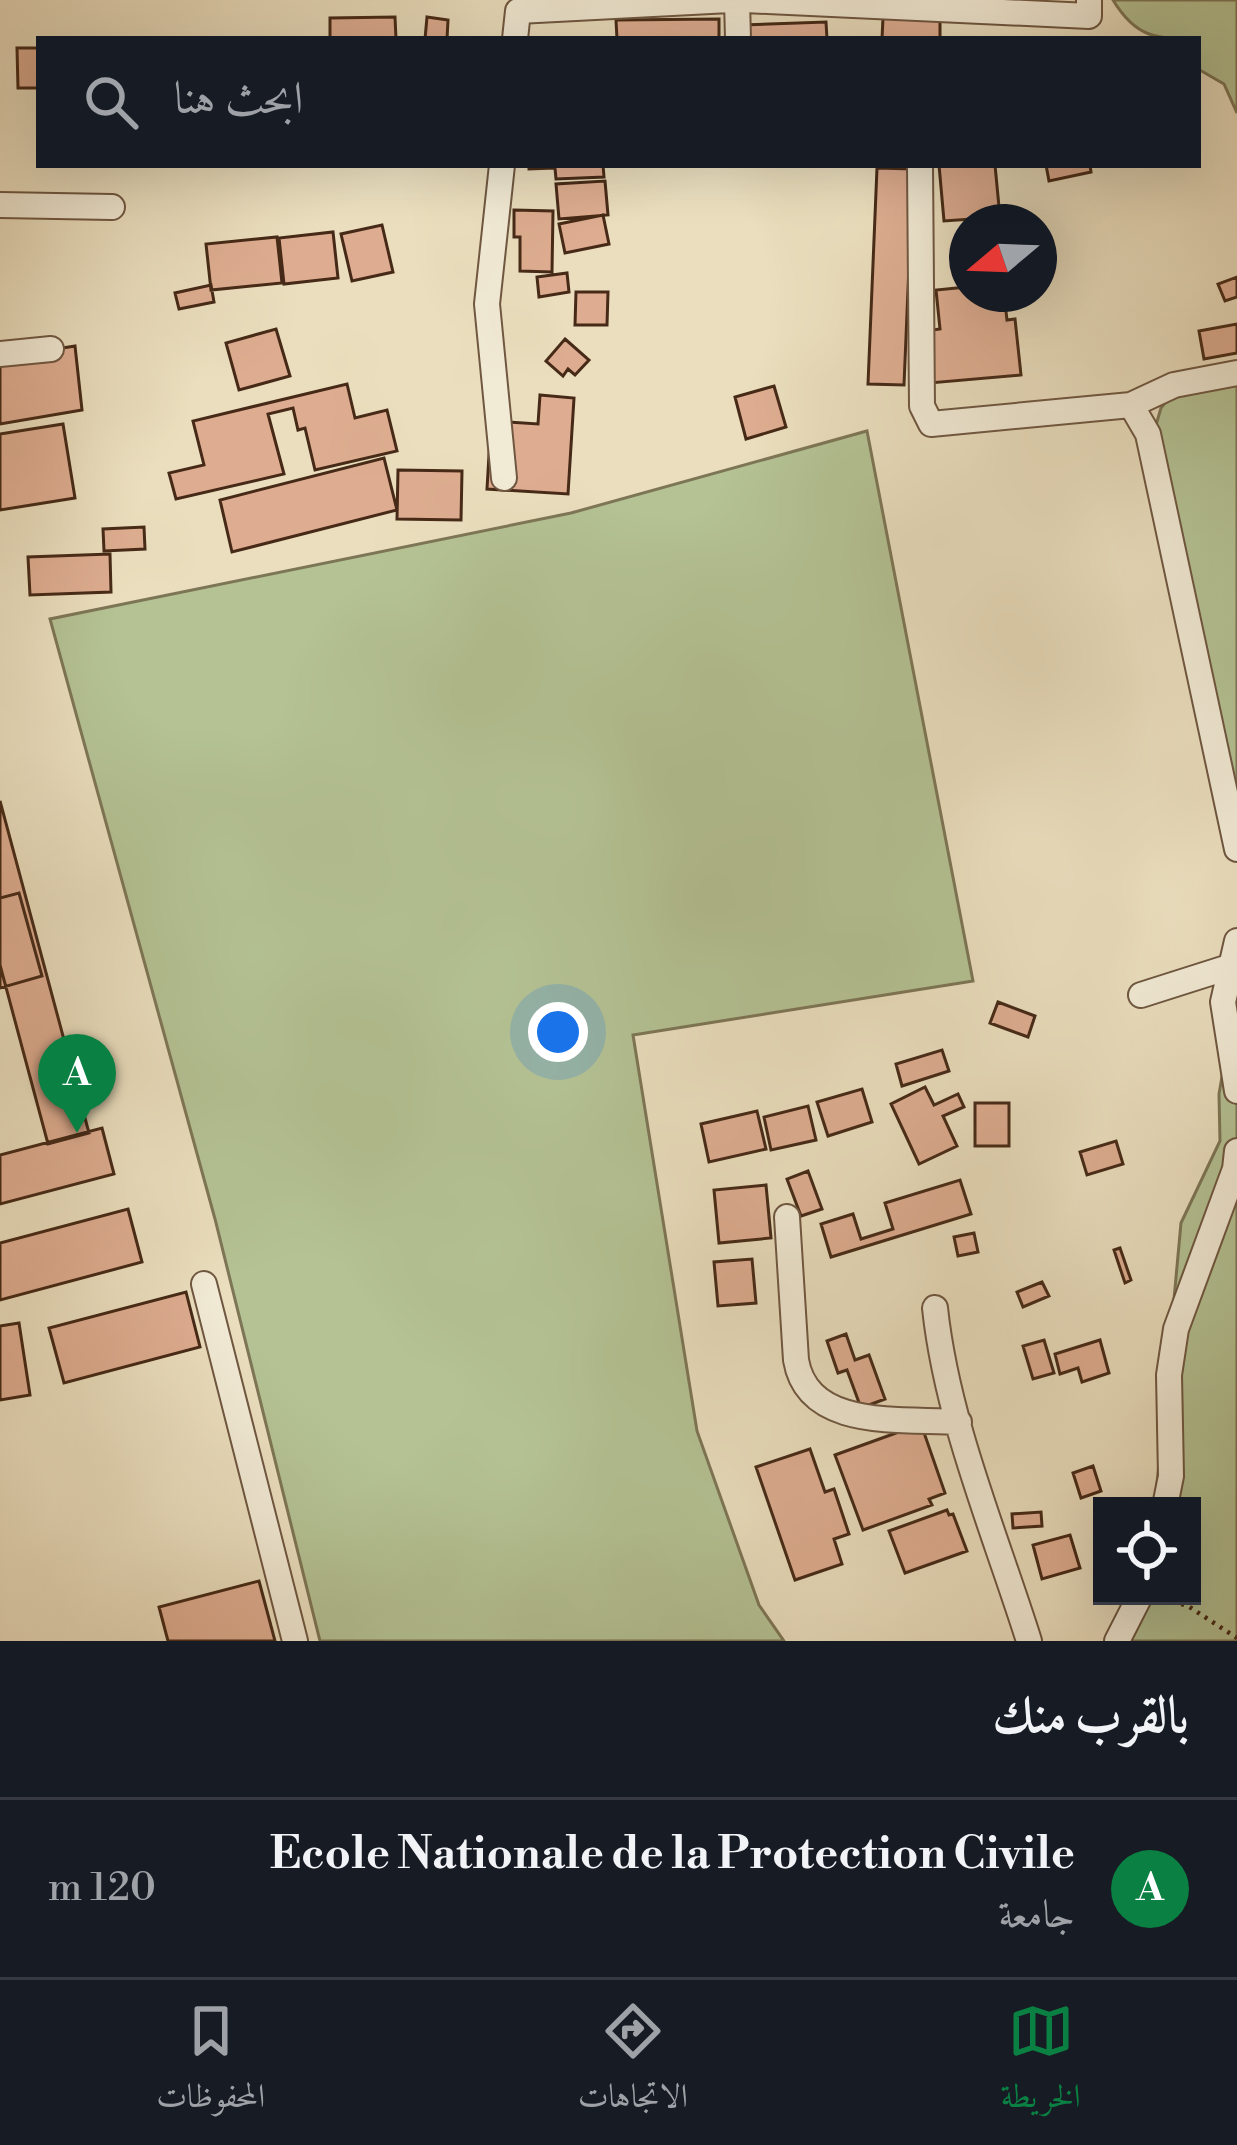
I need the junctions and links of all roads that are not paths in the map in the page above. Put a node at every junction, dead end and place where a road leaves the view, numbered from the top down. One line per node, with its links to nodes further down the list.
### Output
1 (737, 0): 3 (street); 4 (street); 6 (street)
2 (1089, 0): 4 (street)
3 (519, 5): 5 (street)
4 (982, 13): 7 (street)
5 (515, 36)
6 (738, 36)
7 (970, 36)
8 (502, 168): 16 (street)
9 (920, 168): 15 (street)
10 (0, 205): 11 (street)
11 (112, 207)
12 (51, 349): 13 (street)
13 (0, 355)
14 (1237, 373): 15 (street)
15 (1131, 405): 17 (street)
16 (504, 478)
17 (1237, 849)
18 (1237, 941): 19 (street)
19 (1228, 967): 20 (street); 21 (street)
20 (1141, 995)
21 (1237, 1091)
22 (1237, 1151): 27 (street)
23 (788, 1217): 26 (street)
24 (204, 1284): 29 (street)
25 (935, 1308): 26 (street)
26 (959, 1422): 30 (street)
27 (1167, 1497)
28 (1135, 1605): 31 (street)
29 (295, 1641)
30 (1029, 1641)
31 (1117, 1641)

